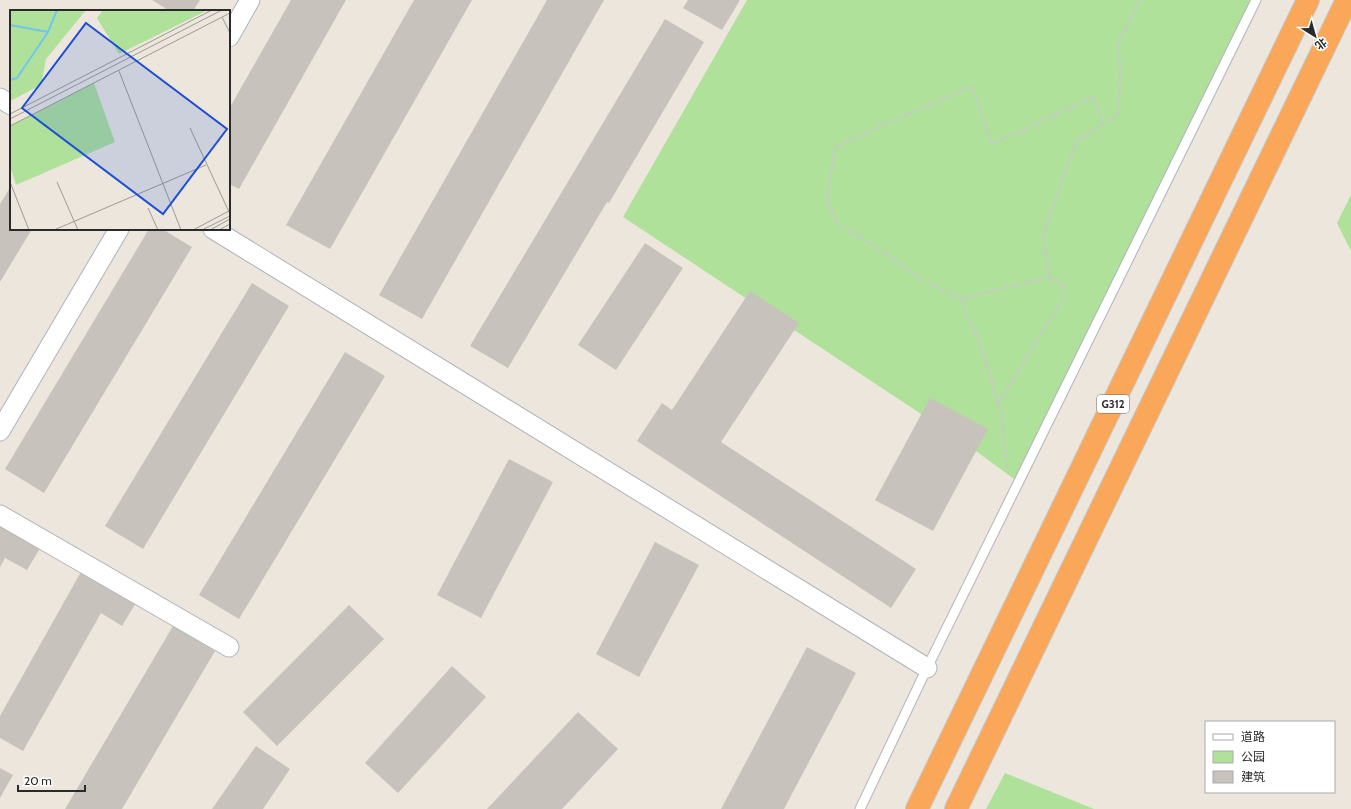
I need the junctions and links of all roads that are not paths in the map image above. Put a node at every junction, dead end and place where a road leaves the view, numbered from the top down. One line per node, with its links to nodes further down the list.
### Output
1 (250, 0): 5 (street)
2 (1256, 0): 13 (lane)
3 (1308, 0): 15 (highway, G312)
4 (1347, 0): 16 (highway, G312)
5 (230, 35)
6 (0, 98): 7 (street)
7 (10, 104)
8 (118, 230): 10 (street)
9 (215, 230): 13 (street)
10 (0, 431)
11 (0, 515): 12 (street)
12 (229, 647)
13 (927, 668): 14 (lane)
14 (860, 809)
15 (917, 809)
16 (956, 809)

